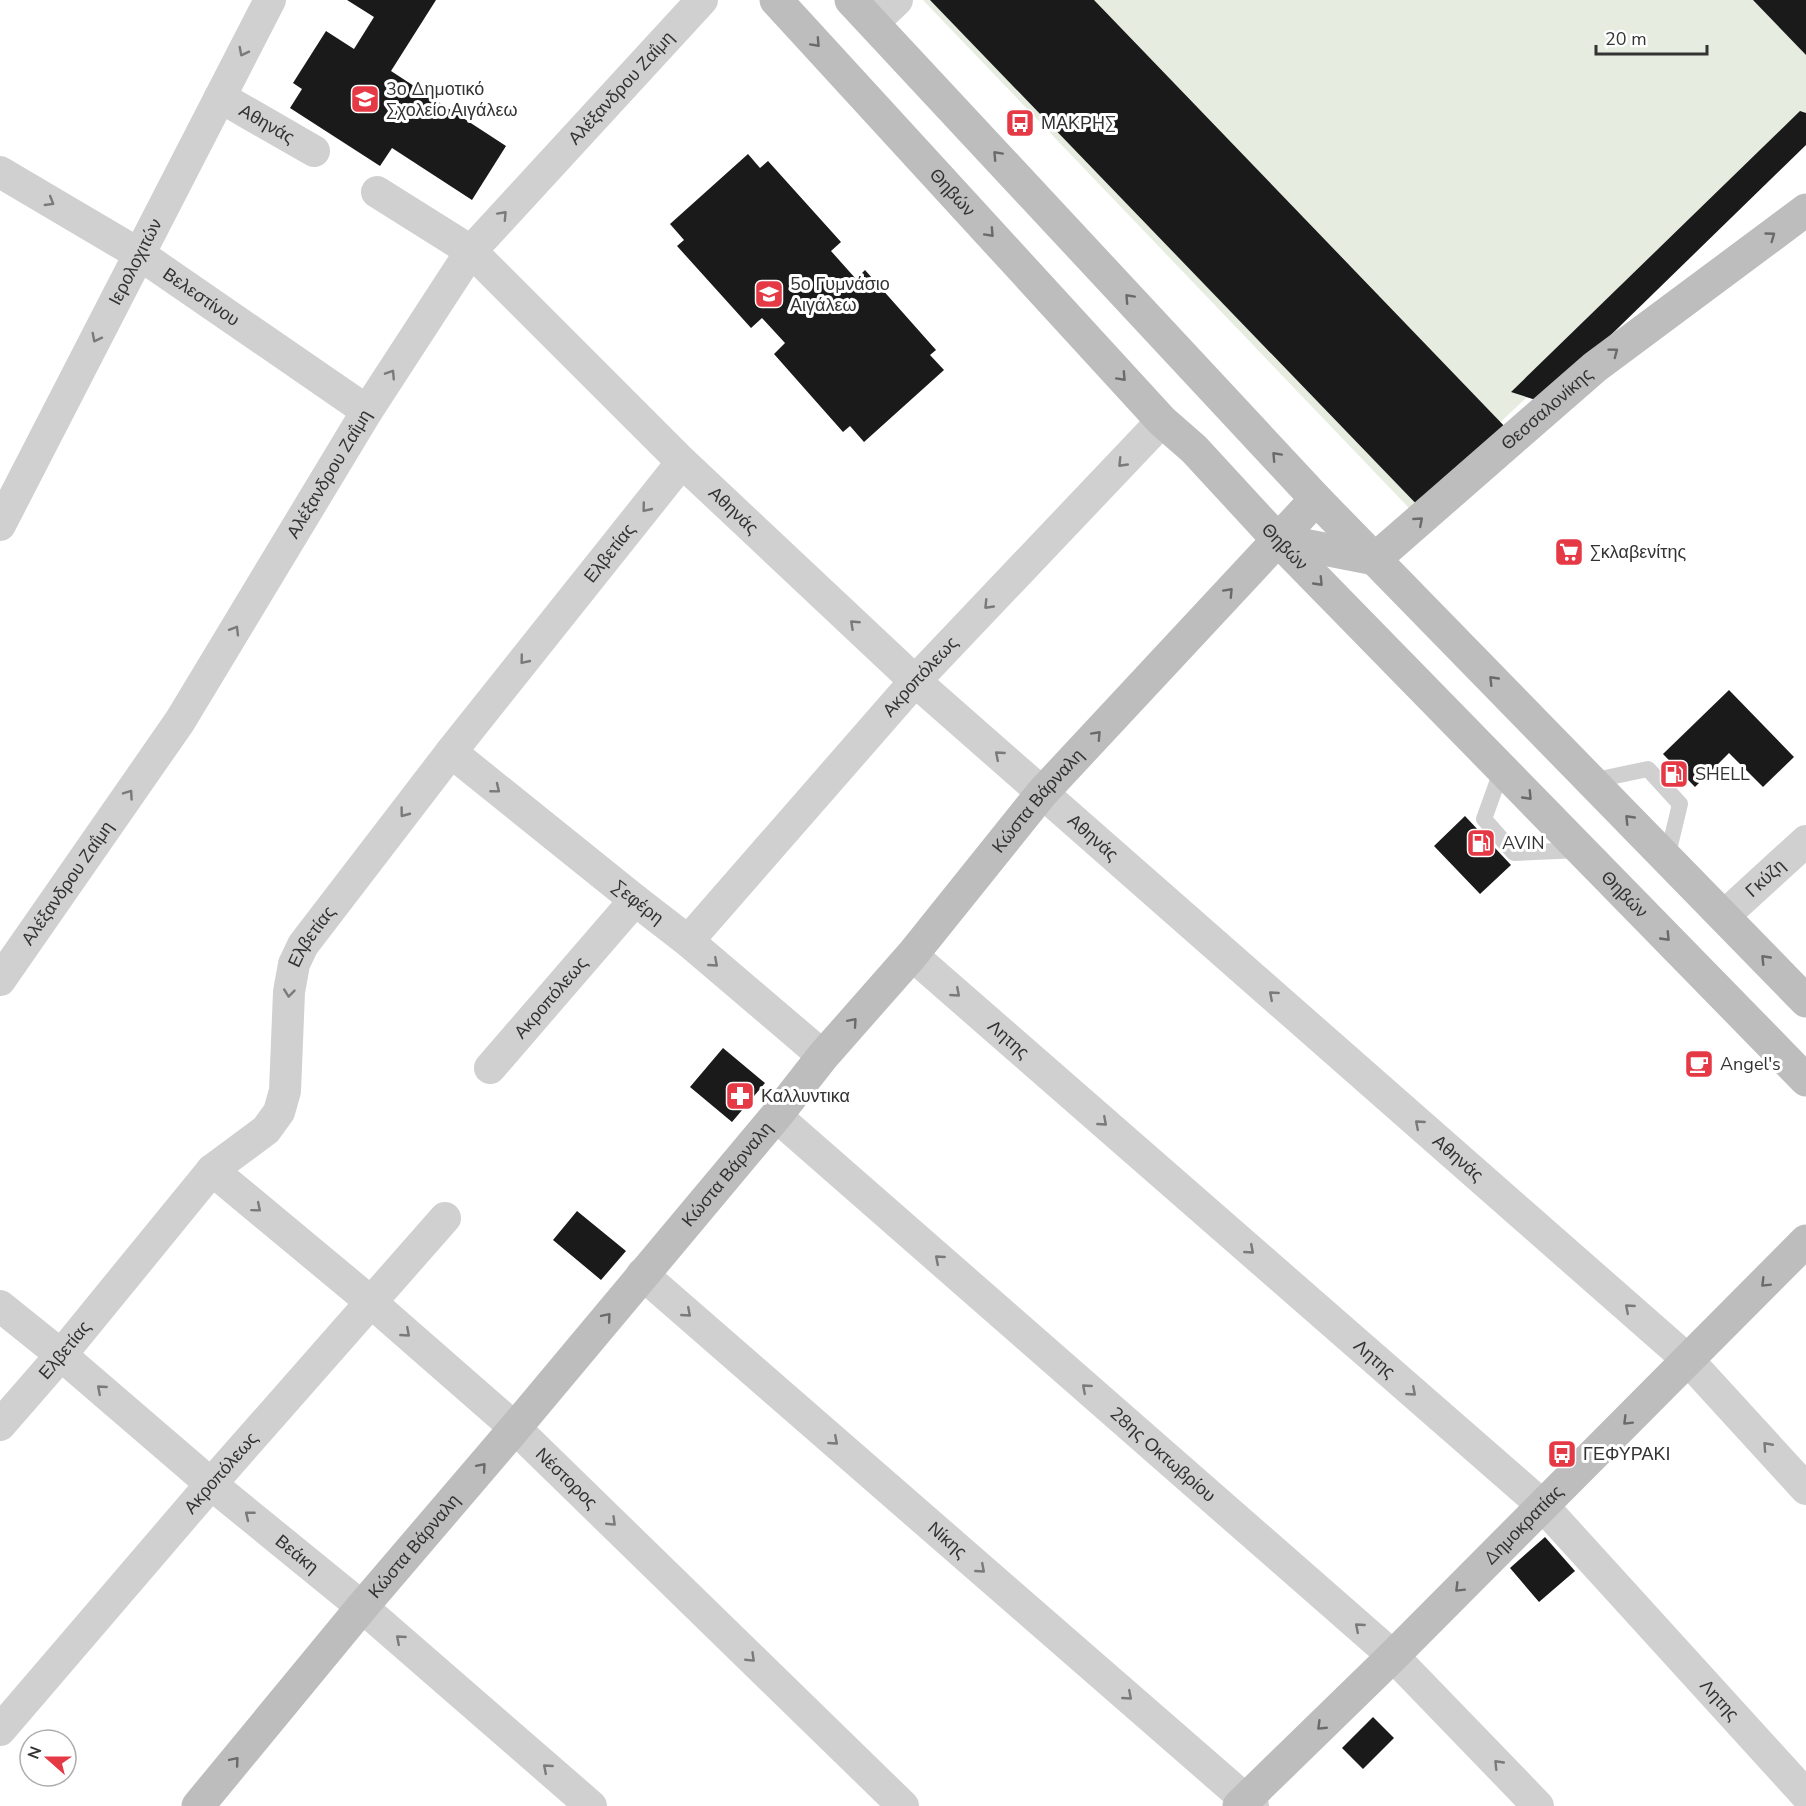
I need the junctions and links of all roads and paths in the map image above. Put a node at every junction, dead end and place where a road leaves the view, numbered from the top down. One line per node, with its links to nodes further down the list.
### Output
1 (270, 0): 6 (street, Ιερολοχιτών, one-way to 6)
2 (702, 0): 11 (street, Αλέξανδρου Ζαΐμη, one-way to 2)
3 (776, 0): 14 (street, Θηβών, one-way to 14)
4 (897, 0): 5 (street)
5 (862, 11): 16 (street, one-way to 5)
6 (220, 97): 7 (street, Αθηνάς); 12 (street, Ιερολοχιτών)
7 (314, 151)
8 (0, 172): 12 (street, Βελεστίνου, one-way to 12)
9 (377, 192): 11 (street, Αθηνάς)
10 (1806, 210): 19 (street, Θεσσαλονίκης, one-way to 10)
11 (471, 250): 13 (street, Αλέξανδρου Ζαΐμη, one-way to 11); 15 (street, Αθηνάς)
12 (139, 254): 13 (street, Βελεστίνου); 17 (street, Ιερολοχιτών, one-way to 17)
13 (367, 411): 32 (street, Αλέξανδρου Ζαΐμη, one-way to 13)
14 (1162, 421): 18 (street, Θηβών); 20 (street, Ακροπόλεως, one-way to 20)
15 (682, 462): 20 (street, Αθηνάς, one-way to 15); 21 (street, Ελβετίας, one-way to 21)
16 (1316, 499): 18 (street, Κώστα Βάρναλη); 19 (street)
17 (0, 525)
18 (1278, 540): 19 (street); 22 (street, Θηβών, one-way to 22); 24 (street, Κώστα Βάρναλη, one-way to 18)
19 (1375, 559): 23 (street, one-way to 19)
20 (915, 681): 24 (street, Αθηνάς, one-way to 20); 30 (street, Ακροπόλεως)
21 (451, 752): 28 (street, Σεφέρη, one-way to 28); 38 (street, Ελβετίας, one-way to 38)
22 (1502, 769): 26 (street, Θηβών, one-way to 26); 26 (lane)
23 (1591, 781): 27 (street, one-way to 23); 27 (lane)
24 (1042, 793): 31 (street, Κώστα Βάρναλη); 45 (street, Αθηνάς, one-way to 24)
25 (1806, 840): 29 (street, Γκύζη)
26 (1581, 850): 36 (street, Θηβών, one-way to 36)
27 (1667, 858): 29 (street)
28 (635, 900): 30 (street, Σεφέρη); 35 (street, Ακροπόλεως)
29 (1724, 916): 33 (street, one-way to 29)
30 (688, 941): 34 (street, Σεφέρη, one-way to 34)
31 (912, 955): 34 (street, Κώστα Βάρναλη, one-way to 31); 50 (street, Λητης, one-way to 50)
32 (0, 980)
33 (1806, 1001)
34 (823, 1056): 37 (street, Κώστα Βάρναλη)
35 (490, 1068)
36 (1806, 1080)
37 (776, 1116): 41 (street, Κώστα Βάρναλη); 52 (street, 28ης Οκτωβρίου, one-way to 37)
38 (212, 1170): 42 (street, Νέστορος, one-way to 42); 44 (street, Ελβετίας)
39 (446, 1218): 42 (street, Ακροπόλεως)
40 (1806, 1241): 45 (street, Δημοκρατίας, one-way to 45)
41 (642, 1274): 47 (street, Κώστα Βάρναλη, one-way to 41); 55 (street, Νίκης, one-way to 55)
42 (372, 1303): 47 (street, Νέστορος, one-way to 47); 48 (street, Ακροπόλεως)
43 (0, 1306): 44 (street, Βεάκη)
44 (61, 1355): 46 (street, Ελβετίας); 48 (street, Βεάκη, one-way to 44)
45 (1688, 1360): 49 (street, Αθηνάς, one-way to 45); 50 (street, Δημοκρατίας, one-way to 50)
46 (0, 1425)
47 (515, 1428): 51 (street, Κώστα Βάρναλη, one-way to 47); 58 (street, Νέστορος, one-way to 58)
48 (211, 1484): 51 (street, Βεάκη, one-way to 48); 53 (street, Ακροπόλεως)
49 (1806, 1489)
50 (1542, 1505): 52 (street, Δημοκρατίας, one-way to 52); 54 (street, Λητης)
51 (362, 1607): 56 (street, Κώστα Βάρναλη, one-way to 51); 57 (street, Βεάκη, one-way to 51)
52 (1393, 1656): 55 (street, Δημοκρατίας, one-way to 55); 59 (street, 28ης Οκτωβρίου, one-way to 52)
53 (0, 1730)
54 (1806, 1795)
55 (1246, 1804)
56 (198, 1806)
57 (591, 1806)
58 (903, 1806)
59 (1538, 1806)

